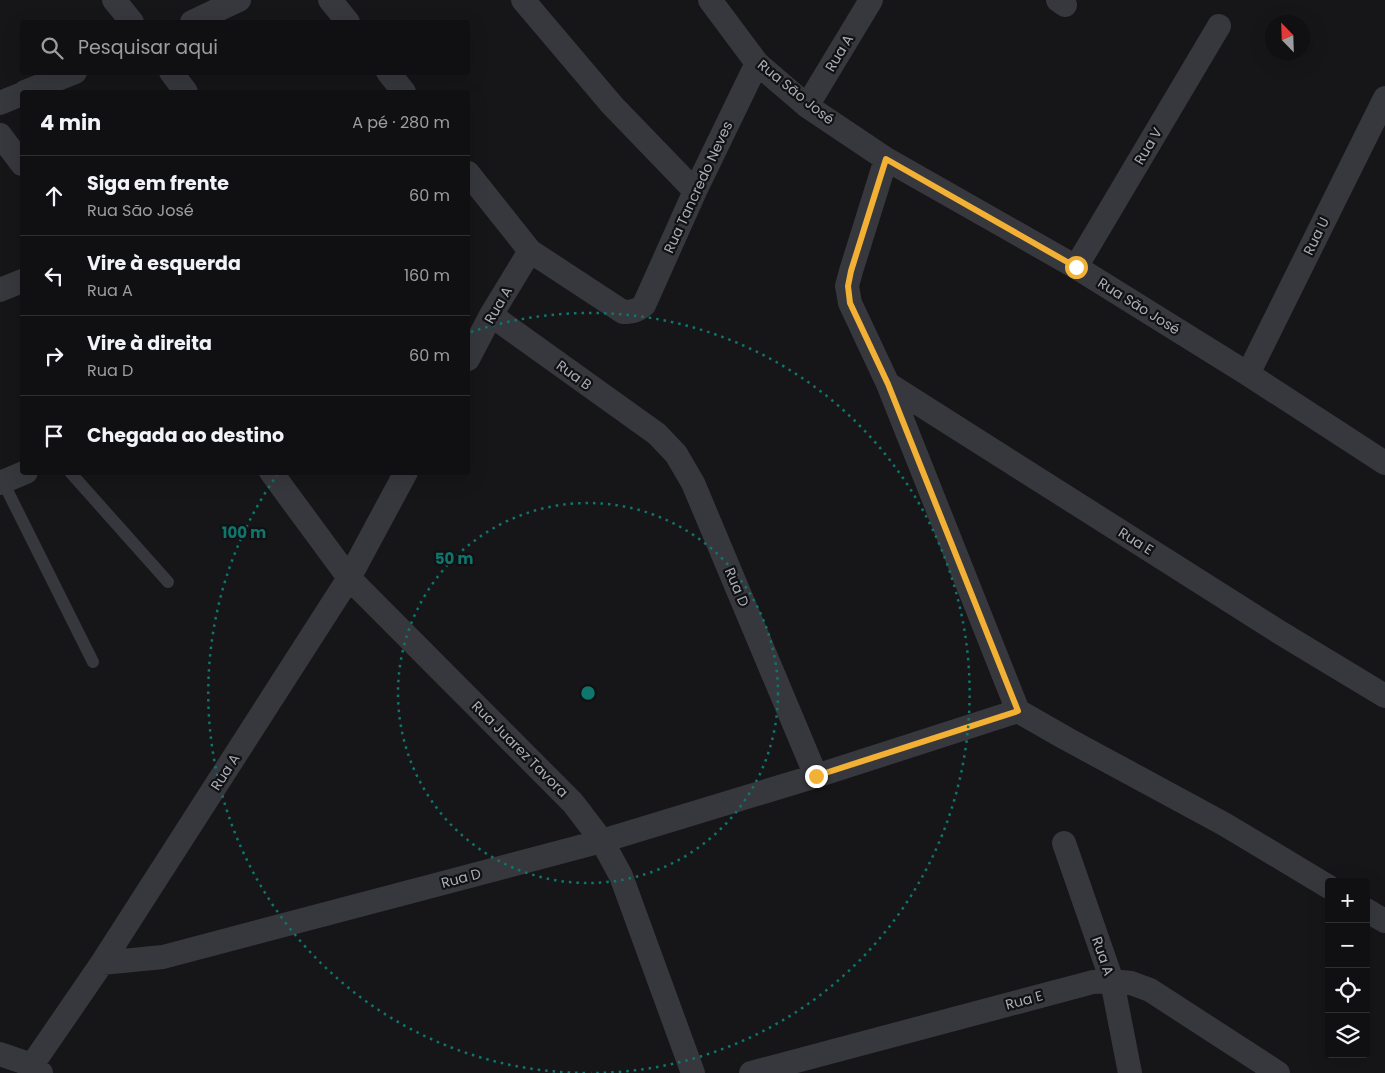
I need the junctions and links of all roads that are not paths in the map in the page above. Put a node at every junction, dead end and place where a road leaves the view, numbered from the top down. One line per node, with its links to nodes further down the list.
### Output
1 (114, 0): 7 (street)
2 (239, 0): 8 (street)
3 (330, 0): 9 (street)
4 (523, 0): 26 (street)
5 (710, 0): 11 (street, Rua São José)
6 (871, 0): 21 (street, Rua A)
7 (130, 20)
8 (196, 20)
9 (346, 20)
10 (1220, 26): 28 (street, Rua V)
11 (757, 63): 21 (street, Rua São José); 26 (street, Rua Tancredo Neves)
12 (68, 75): 15 (street)
13 (173, 75): 16 (street)
14 (390, 75): 17 (street)
15 (31, 90)
16 (184, 90)
17 (402, 90)
18 (20, 95): 20 (street)
19 (1385, 98): 33 (street, Rua U)
20 (0, 103)
21 (807, 106): 23 (street, Rua São José)
22 (0, 135): 24 (street)
23 (886, 159): 28 (street, Rua São José); 34 (street)
24 (20, 161)
25 (470, 176): 27 (street)
26 (694, 192): 27 (street, Rua Tancredo Neves)
27 (530, 251): 31 (street, Rua A)
28 (1076, 267): 33 (street, Rua São José)
29 (20, 281): 30 (street)
30 (0, 290)
31 (491, 315): 32 (street, Rua A); 35 (street, Rua B)
32 (470, 355)
33 (1248, 374): 36 (street, Rua São José)
34 (888, 384): 45 (street, Rua E); 46 (street)
35 (657, 434): 47 (street, Rua D)
36 (1385, 463)
37 (20, 475): 41 (street)
38 (73, 475): 43 (lane)
39 (272, 475): 42 (street, Rua Juarez Tavora)
40 (404, 475): 42 (street, Rua A)
41 (2, 483): 44 (lane)
42 (349, 578): 48 (street, Rua Juarez Tavora); 53 (street, Rua A)
43 (168, 582)
44 (93, 662)
45 (1385, 696)
46 (1018, 711): 47 (street, Rua D); 50 (street)
47 (816, 776): 48 (street, Rua D)
48 (602, 841): 53 (street, Rua D); 57 (street, Rua Juarez Tavora)
49 (1064, 843): 54 (street, Rua A)
50 (1325, 885)
51 (1370, 912): 52 (street)
52 (1385, 921)
53 (102, 964): 56 (street, Rua A)
54 (1112, 981): 58 (street, Rua E); 59 (street, Rua A); 60 (street, Rua E)
55 (0, 1054): 56 (street)
56 (37, 1069)
57 (693, 1073)
58 (751, 1073)
59 (1130, 1073)
60 (1278, 1073)

